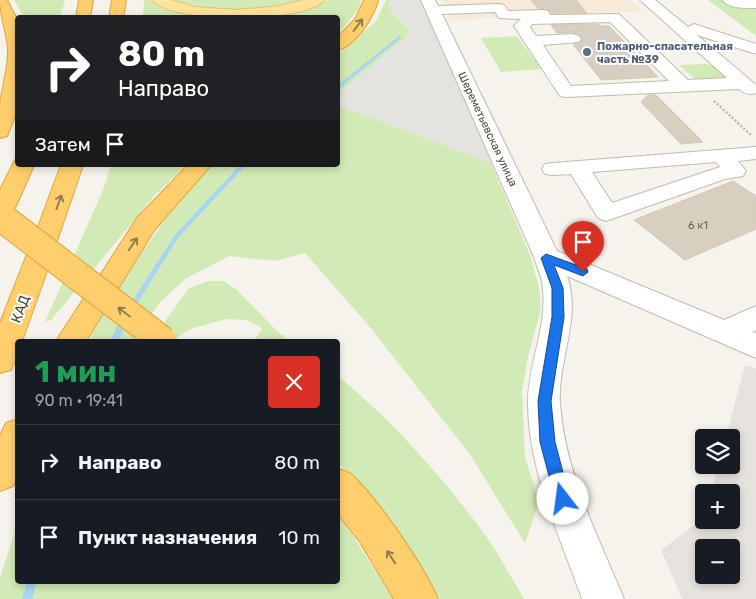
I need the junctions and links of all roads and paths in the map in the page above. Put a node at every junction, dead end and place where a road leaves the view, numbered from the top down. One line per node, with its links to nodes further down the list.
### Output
1 (0, 0): 16 (highway)
2 (158, 0): 3 (main road)
3 (317, 0)
4 (371, 0): 17 (highway, one-way to 4)
5 (647, 0): 19 (street)
6 (659, 0): 11 (street)
7 (729, 0): 8 (street)
8 (756, 4)
9 (431, 5): 10 (street); 35 (street, Шереметьевская улица)
10 (594, 6)
11 (694, 29): 18 (street); 19 (street)
12 (634, 36): 13 (street); 15 (street); 20 (street)
13 (614, 37)
14 (573, 39): 15 (street)
15 (532, 41): 22 (street)
16 (15, 42)
17 (340, 43)
18 (756, 48)
19 (722, 59): 20 (street); 23 (street)
20 (660, 62): 22 (street)
21 (15, 80): 25 (highway)
22 (684, 86): 23 (street)
23 (752, 86)
24 (709, 96): 26 (path)
25 (0, 132)
26 (756, 140)
27 (756, 153): 28 (street)
28 (722, 156): 32 (street); 32 (street)
29 (22, 167): 34 (highway)
30 (71, 167): 41 (highway, КАД, one-way to 30)
31 (198, 167): 38 (highway, one-way to 31)
32 (578, 167): 33 (street)
33 (553, 168)
34 (2, 211): 39 (highway, one-way to 34, bridge)
35 (546, 258): 37 (street); 46 (street, Шереметьевская улица)
36 (756, 317): 37 (street)
37 (726, 333): 40 (street)
38 (72, 339)
39 (161, 339)
40 (756, 346)
41 (0, 362)
42 (15, 441): 43 (highway)
43 (0, 474)
44 (340, 489): 45 (highway, one-way to 44)
45 (417, 599)
46 (603, 599)

